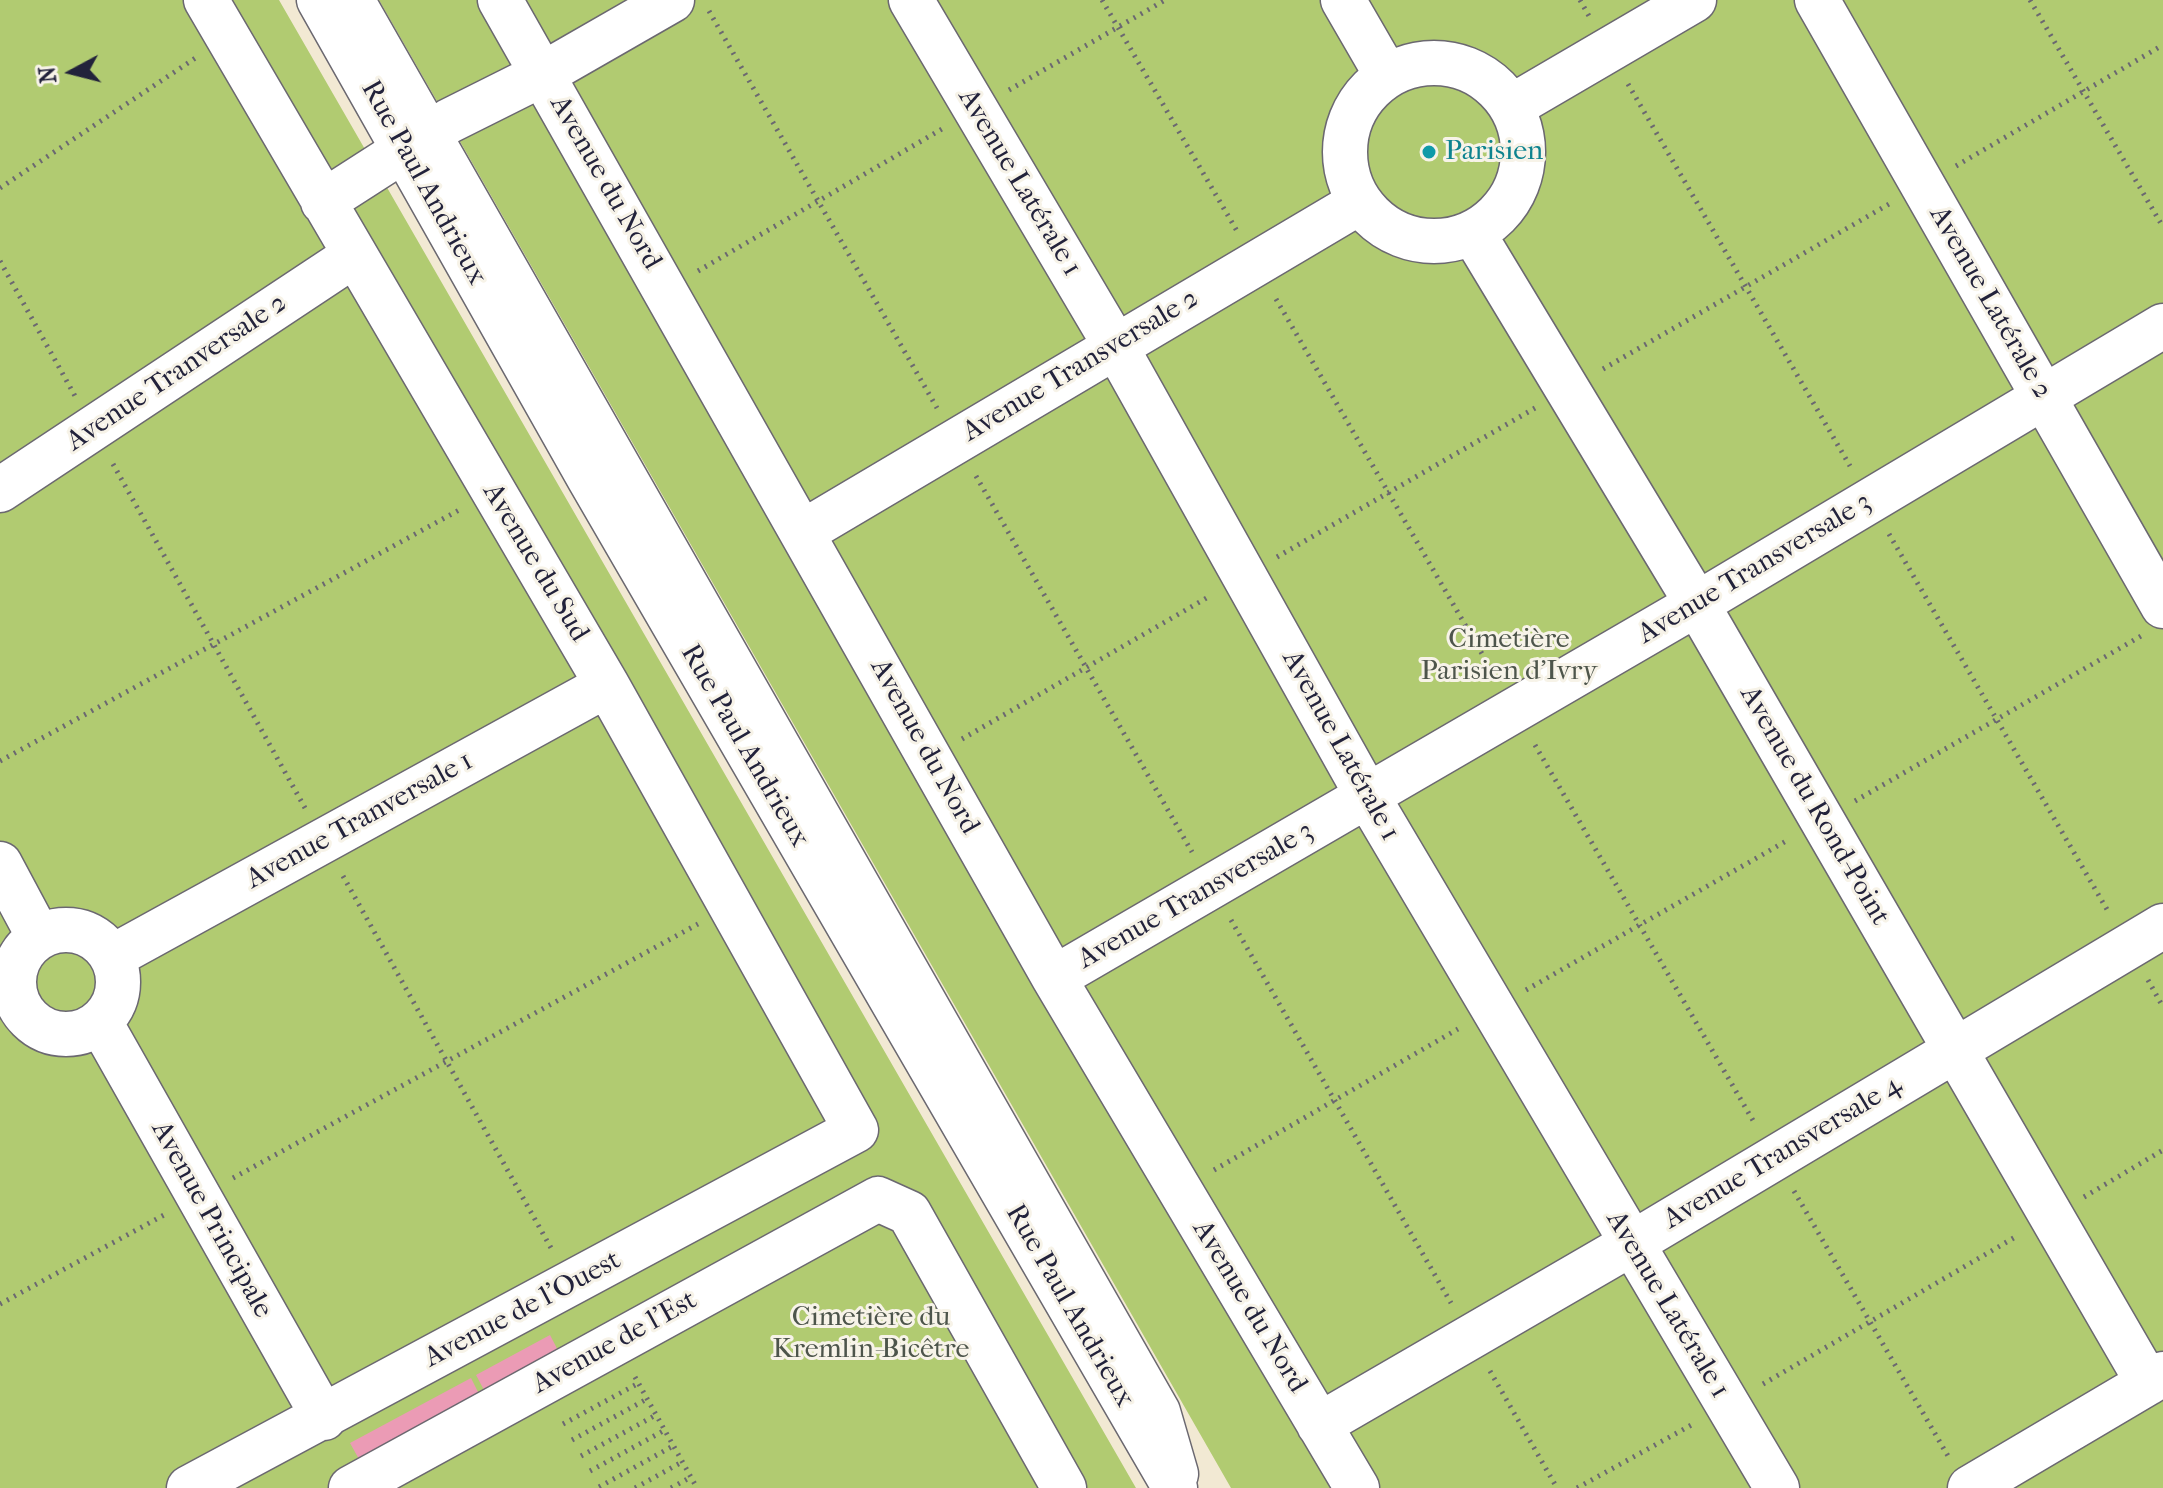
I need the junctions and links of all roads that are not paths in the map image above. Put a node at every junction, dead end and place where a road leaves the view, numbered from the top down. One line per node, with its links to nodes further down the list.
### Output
1 (206, 0): 14 (main road, Avenue du Sud)
2 (319, 0): 13 (main road, Rue Paul Andrieux)
3 (352, 0): 13 (main road, Rue Paul Andrieux)
4 (500, 0): 10 (main road, Avenue du Nord)
5 (672, 0): 10 (main road)
6 (911, 0): 19 (main road, Avenue Latérale 1)
7 (1343, 0): 11 (main road)
8 (1694, 0): 12 (main road)
9 (1817, 0): 20 (main road, Avenue Latérale 2)
10 (543, 74): 13 (main road); 22 (main road, Avenue du Nord)
11 (1387, 76): 12 (main road); 15 (main road)
12 (1511, 107): 16 (main road)
13 (419, 143): 14 (main road); 43 (main road, Rue Paul Andrieux)
14 (323, 202): 17 (main road, Avenue du Sud)
15 (1360, 202): 16 (main road); 19 (main road, Avenue Transversale 2)
16 (1473, 233): 23 (main road, Avenue du Rond-Point)
17 (353, 256): 21 (main road, Avenue Tranversale 2); 25 (main road, Avenue du Sud)
18 (2163, 326): 20 (main road, Avenue Transversale 3)
19 (1115, 345): 22 (main road, Avenue Transversale 2); 26 (main road, Avenue Latérale 1)
20 (2042, 395): 23 (main road, Avenue Transversale 3); 24 (main road, Avenue Latérale 2)
21 (0, 490)
22 (803, 532): 31 (main road, Avenue du Nord)
23 (1697, 604): 26 (main road, Avenue Transversale 3); 34 (main road, Avenue du Rond-Point)
24 (2157, 619)
25 (607, 685): 30 (main road, Avenue Tranversale 1); 35 (main road, Avenue du Sud)
26 (1368, 797): 31 (main road, Avenue Transversale 3); 36 (main road, Avenue Latérale 1)
27 (0, 864): 29 (main road)
28 (2163, 926): 34 (main road, Avenue Transversale 4)
29 (39, 937): 30 (main road); 32 (main road)
30 (112, 957): 33 (main road)
31 (1054, 978): 39 (main road, Avenue du Nord)
32 (10, 1013): 33 (main road)
33 (100, 1022): 38 (main road, Avenue Principale)
34 (1954, 1050): 36 (main road, Avenue Transversale 4); 37 (main road, Avenue du Rond-Point)
35 (856, 1130): 38 (main road, Avenue de l'Ouest)
36 (1631, 1244): 39 (main road, Avenue Transversale 4); 45 (main road, Avenue Latérale 1)
37 (2156, 1378): 46 (main road)
38 (324, 1418): 41 (main road, Avenue de l'Ouest)
39 (1319, 1425): 44 (main road, Avenue du Nord)
40 (1057, 1486): 42 (main road, Avenue de l'Est)
41 (189, 1488)
42 (351, 1488)
43 (1178, 1488)
44 (1357, 1488)
45 (1777, 1488)
46 (1970, 1488)

